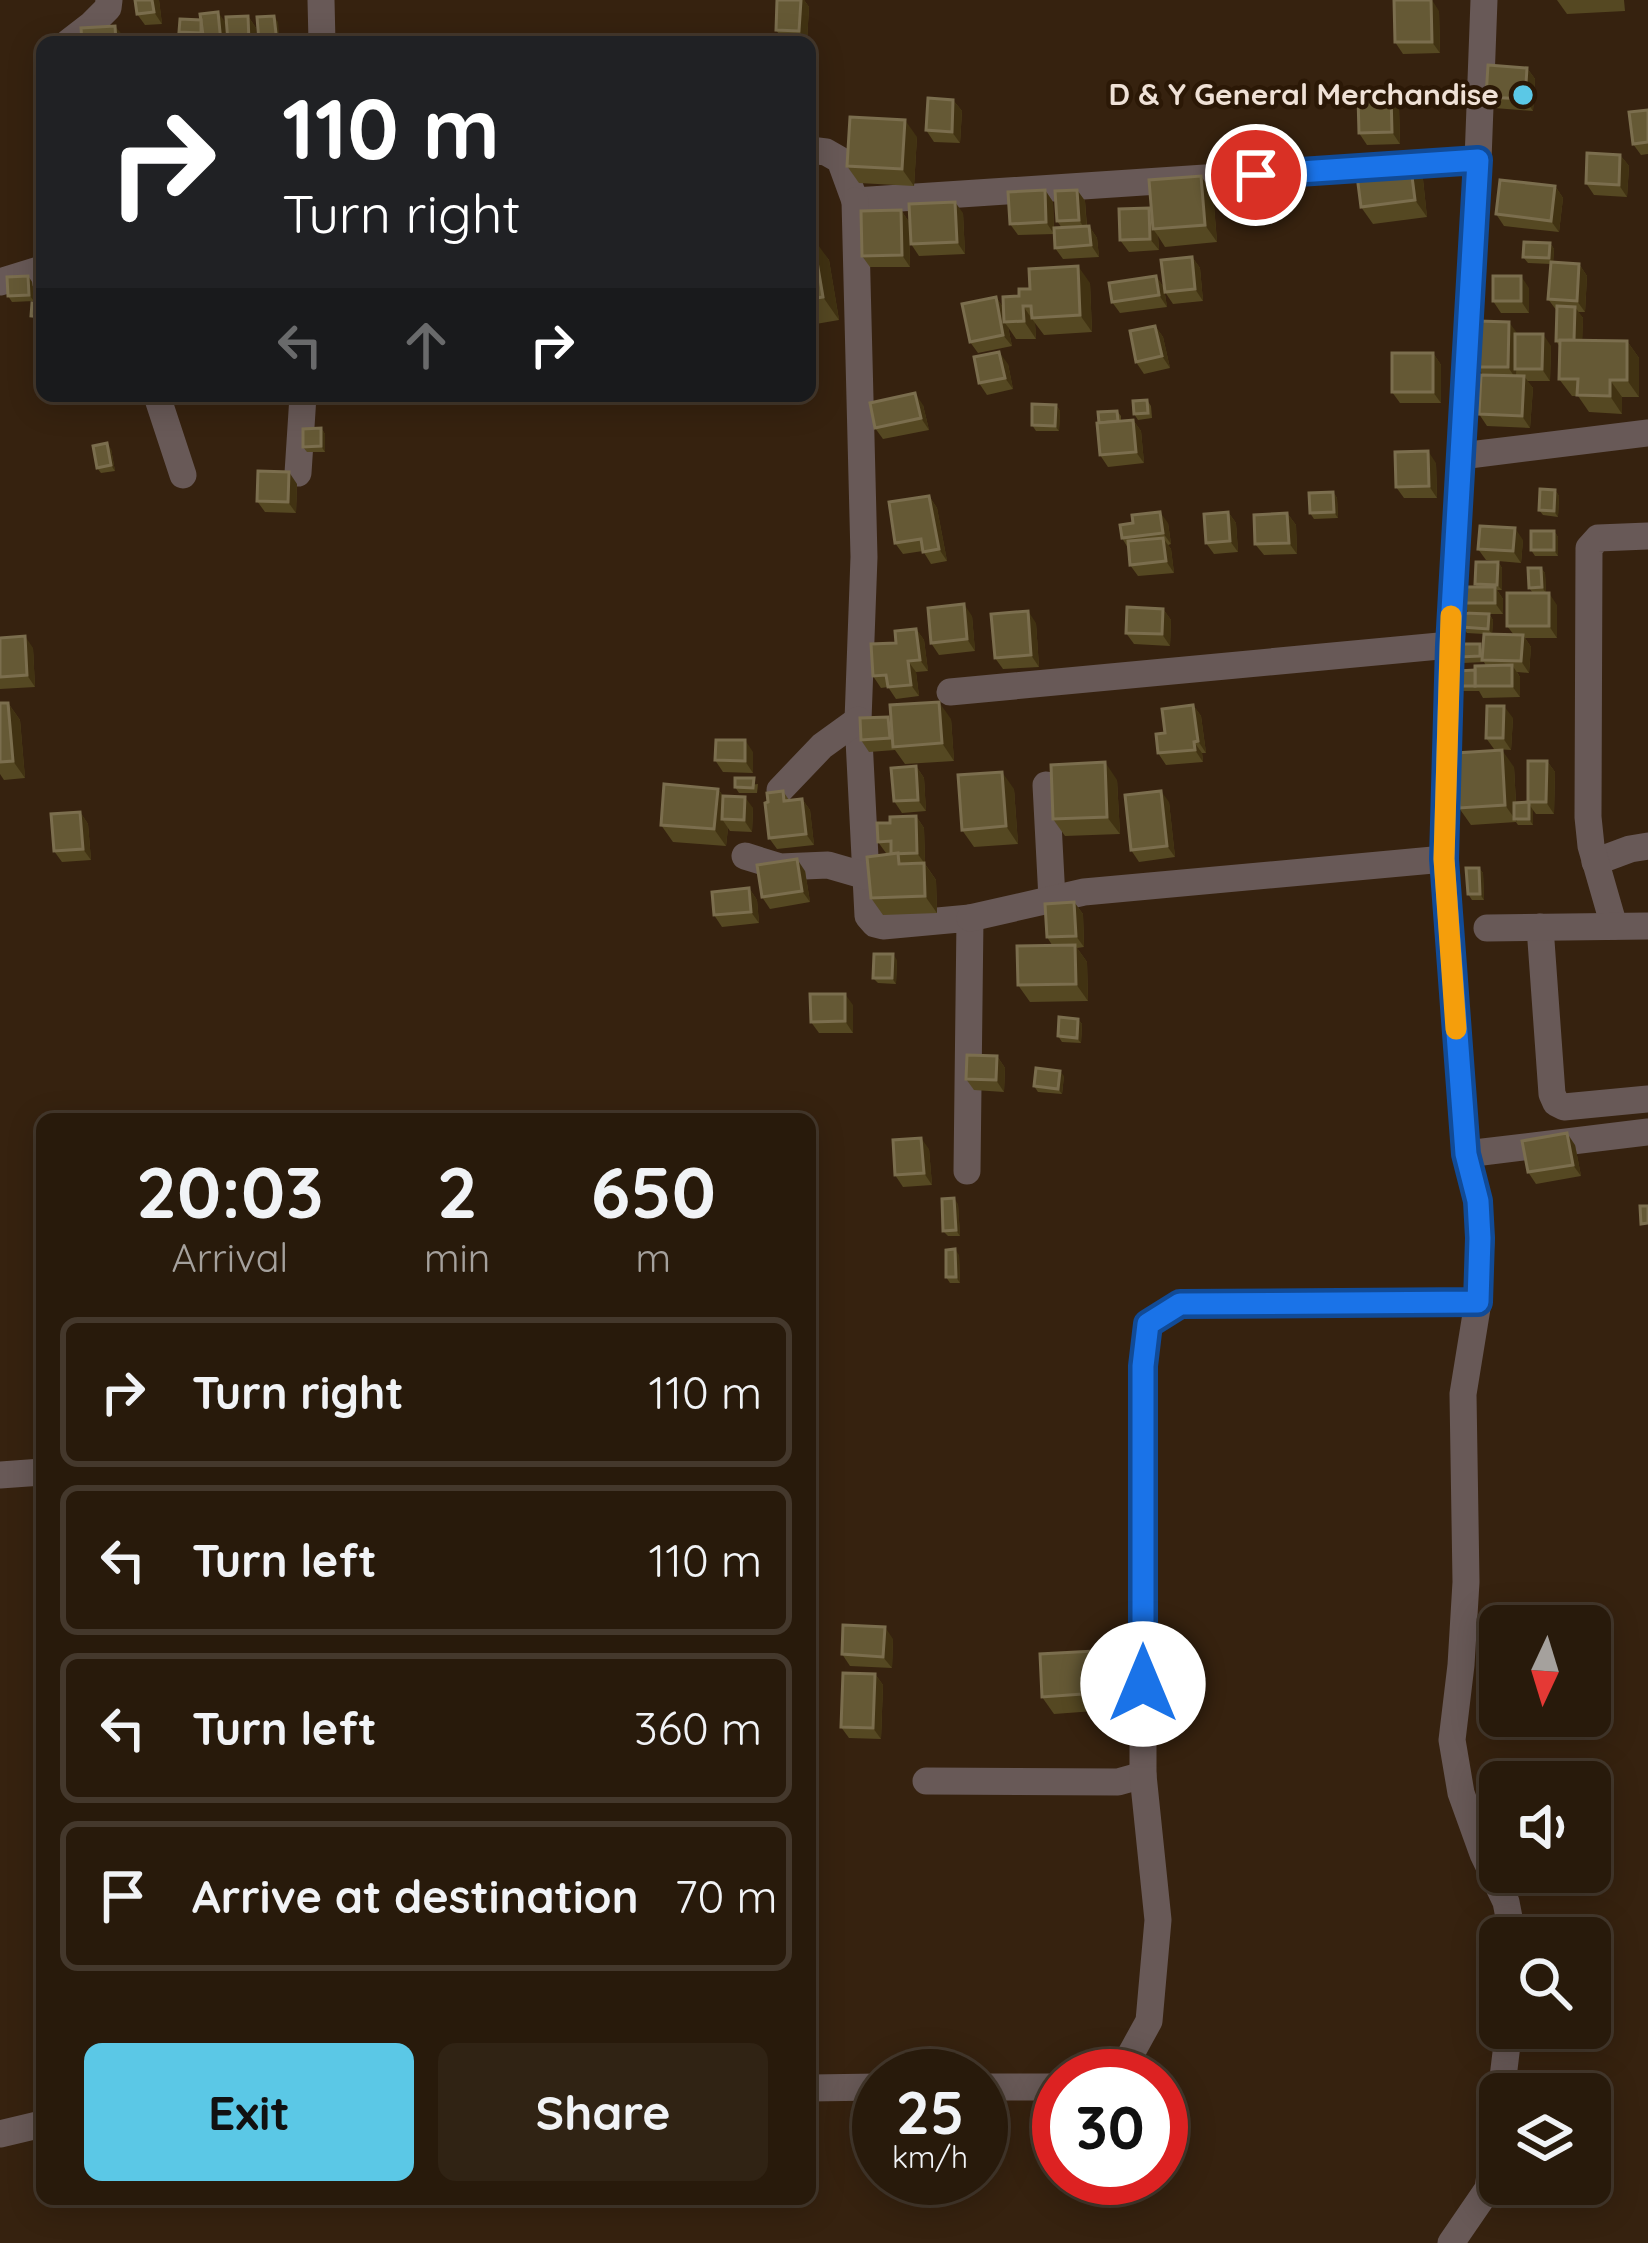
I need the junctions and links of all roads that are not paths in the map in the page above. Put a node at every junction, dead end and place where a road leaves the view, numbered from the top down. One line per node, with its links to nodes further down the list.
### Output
1 (109, 0): 4 (street)
2 (321, 0): 5 (street)
3 (1484, 0): 7 (street)
4 (76, 36)
5 (322, 36)
6 (816, 151): 8 (street)
7 (1478, 160): 8 (street); 14 (street)
8 (855, 201): 20 (street)
9 (36, 271): 10 (street)
10 (0, 282)
11 (159, 402): 16 (street)
12 (303, 402): 15 (street)
13 (1648, 433): 14 (street)
14 (1461, 456): 18 (street)
15 (298, 473)
16 (183, 475)
17 (1648, 536): 26 (street)
18 (1450, 645): 19 (street); 25 (street)
19 (950, 692)
20 (858, 720): 22 (street); 27 (street)
21 (1046, 784): 28 (street)
22 (780, 790)
23 (1648, 846): 26 (street)
24 (745, 856): 27 (street)
25 (1444, 859): 28 (street); 33 (street)
26 (1595, 862): 30 (street)
27 (866, 876): 29 (street)
28 (1052, 899): 29 (street)
29 (970, 918): 37 (street)
30 (1614, 926): 31 (street); 32 (street)
31 (1648, 926)
32 (1540, 927): 33 (street); 34 (street)
33 (1468, 928): 36 (street)
34 (1648, 1099)
35 (1648, 1132): 36 (street)
36 (1466, 1154): 38 (street)
37 (967, 1171)
38 (1478, 1302): 41 (street); 43 (street)
39 (36, 1472): 40 (street)
40 (0, 1475)
41 (1143, 1775): 42 (street); 44 (street)
42 (926, 1781)
43 (1509, 1917)
44 (1134, 2049)
45 (852, 2087): 46 (street)
46 (816, 2088)
47 (36, 2125): 48 (street)
48 (0, 2134)
49 (1479, 2202): 50 (street)
50 (1450, 2243)

